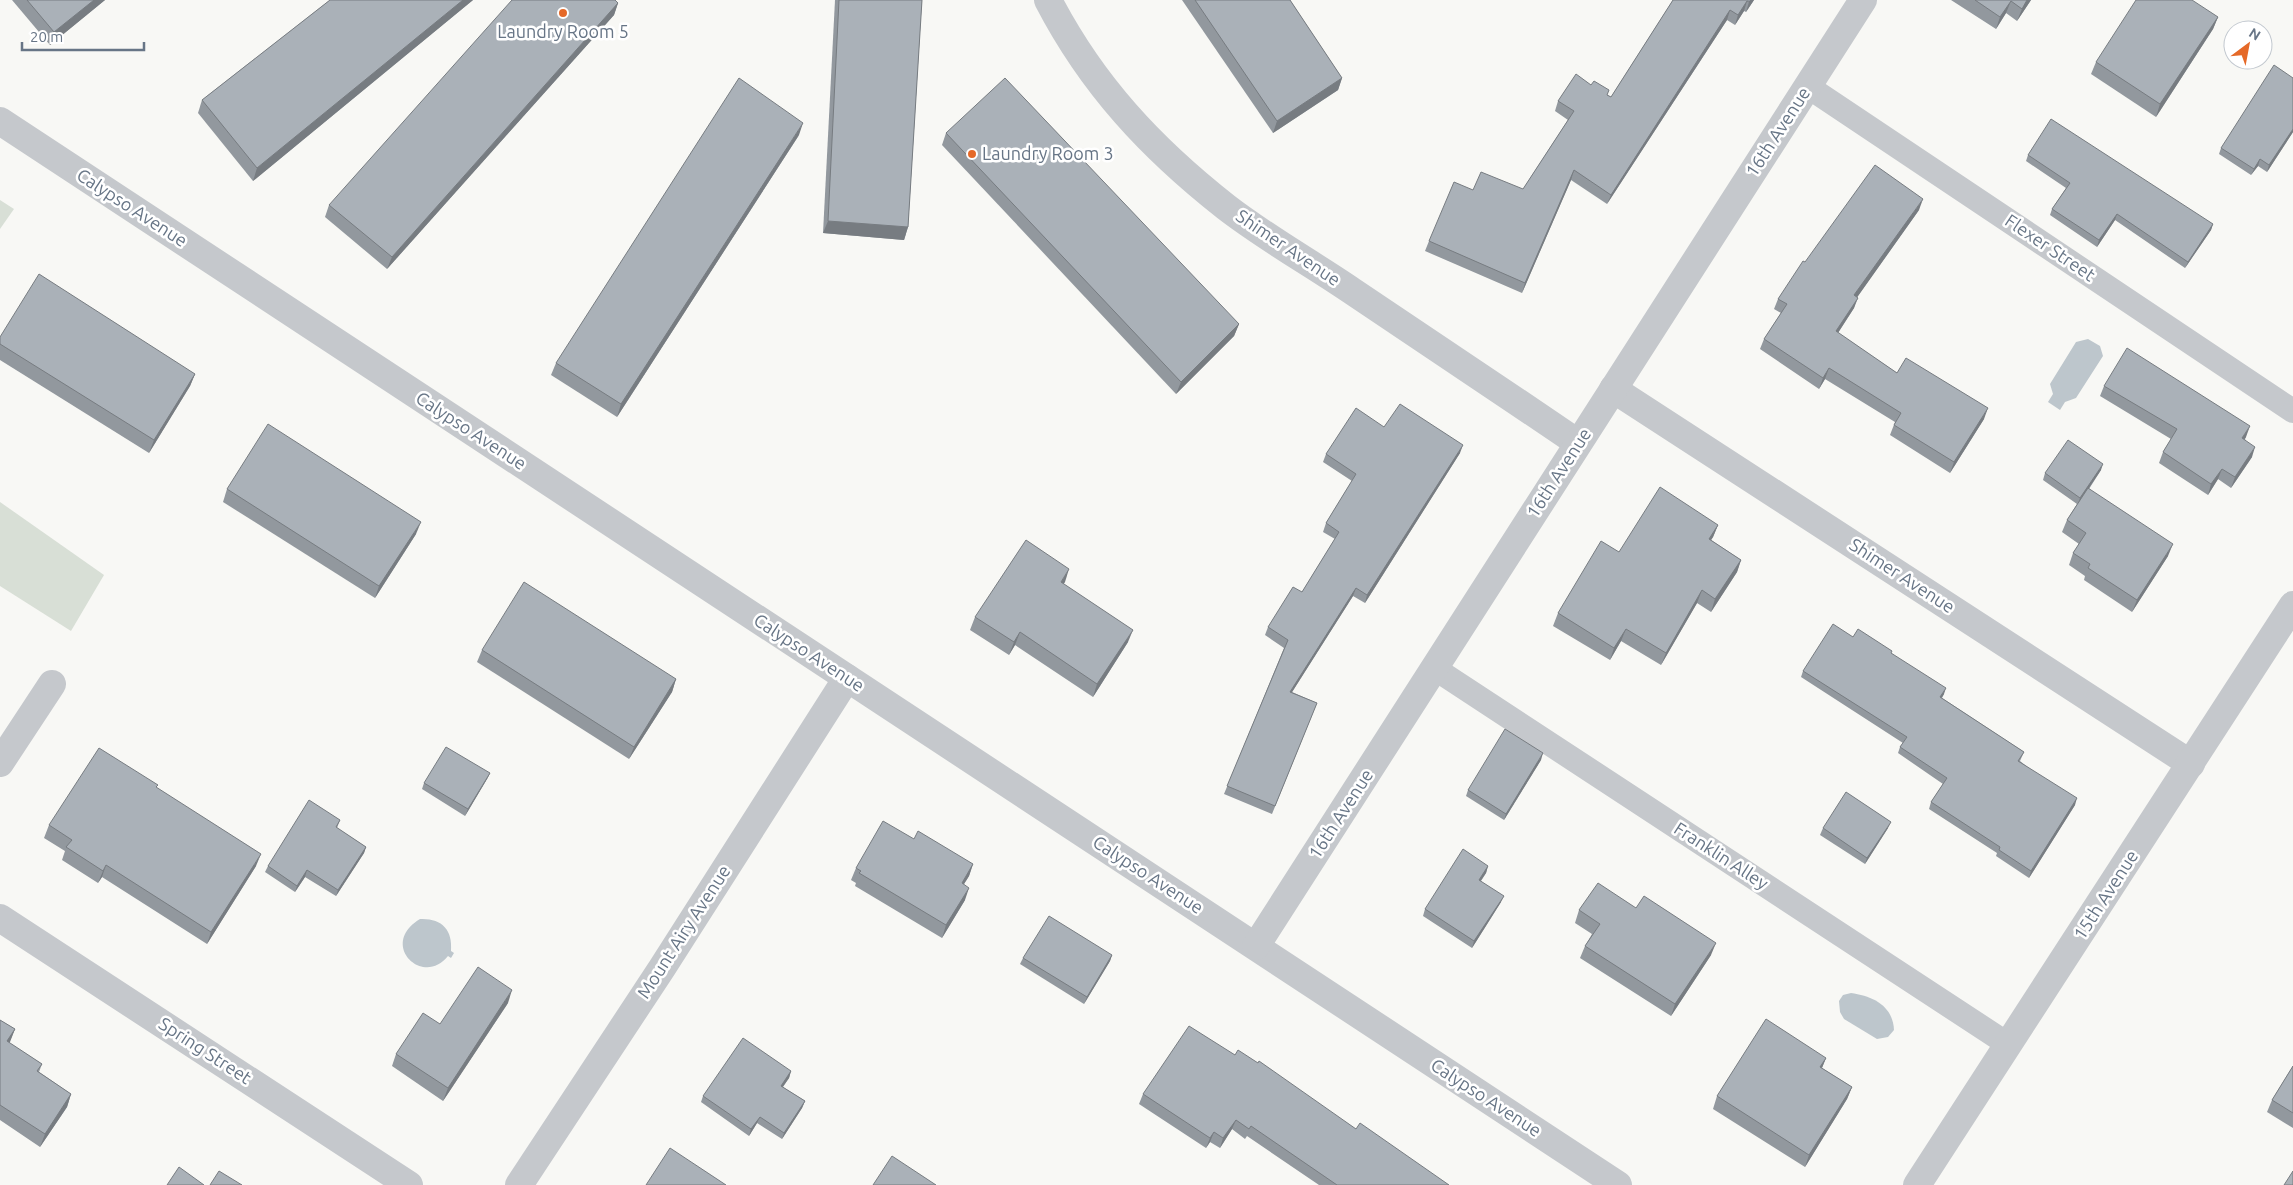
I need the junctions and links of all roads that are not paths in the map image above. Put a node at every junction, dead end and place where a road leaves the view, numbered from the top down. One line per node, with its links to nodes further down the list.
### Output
1 (1048, 0): 7 (street, Shimer Avenue)
2 (1863, 0): 3 (street, 16th Avenue)
3 (1807, 86): 5 (street, 16th Avenue); 6 (lane, Flexer Street)
4 (0, 121): 10 (street, Calypso Avenue)
5 (1613, 389): 7 (street, 16th Avenue); 13 (street, Shimer Avenue)
6 (2293, 411)
7 (1578, 443): 9 (street, 16th Avenue)
8 (2293, 605): 13 (street, 15th Avenue)
9 (1434, 668): 15 (street, 16th Avenue); 16 (lane, Franklin Alley)
10 (847, 678): 15 (street, Calypso Avenue); 18 (street, Mount Airy Avenue)
11 (52, 684): 12 (street)
12 (0, 763)
13 (2191, 764): 16 (street, 15th Avenue)
14 (0, 918): 17 (street, Spring Street)
15 (1256, 946): 19 (street, Calypso Avenue)
16 (2009, 1044): 20 (street, 15th Avenue)
17 (409, 1185)
18 (519, 1185)
19 (1618, 1185)
20 (1917, 1185)

